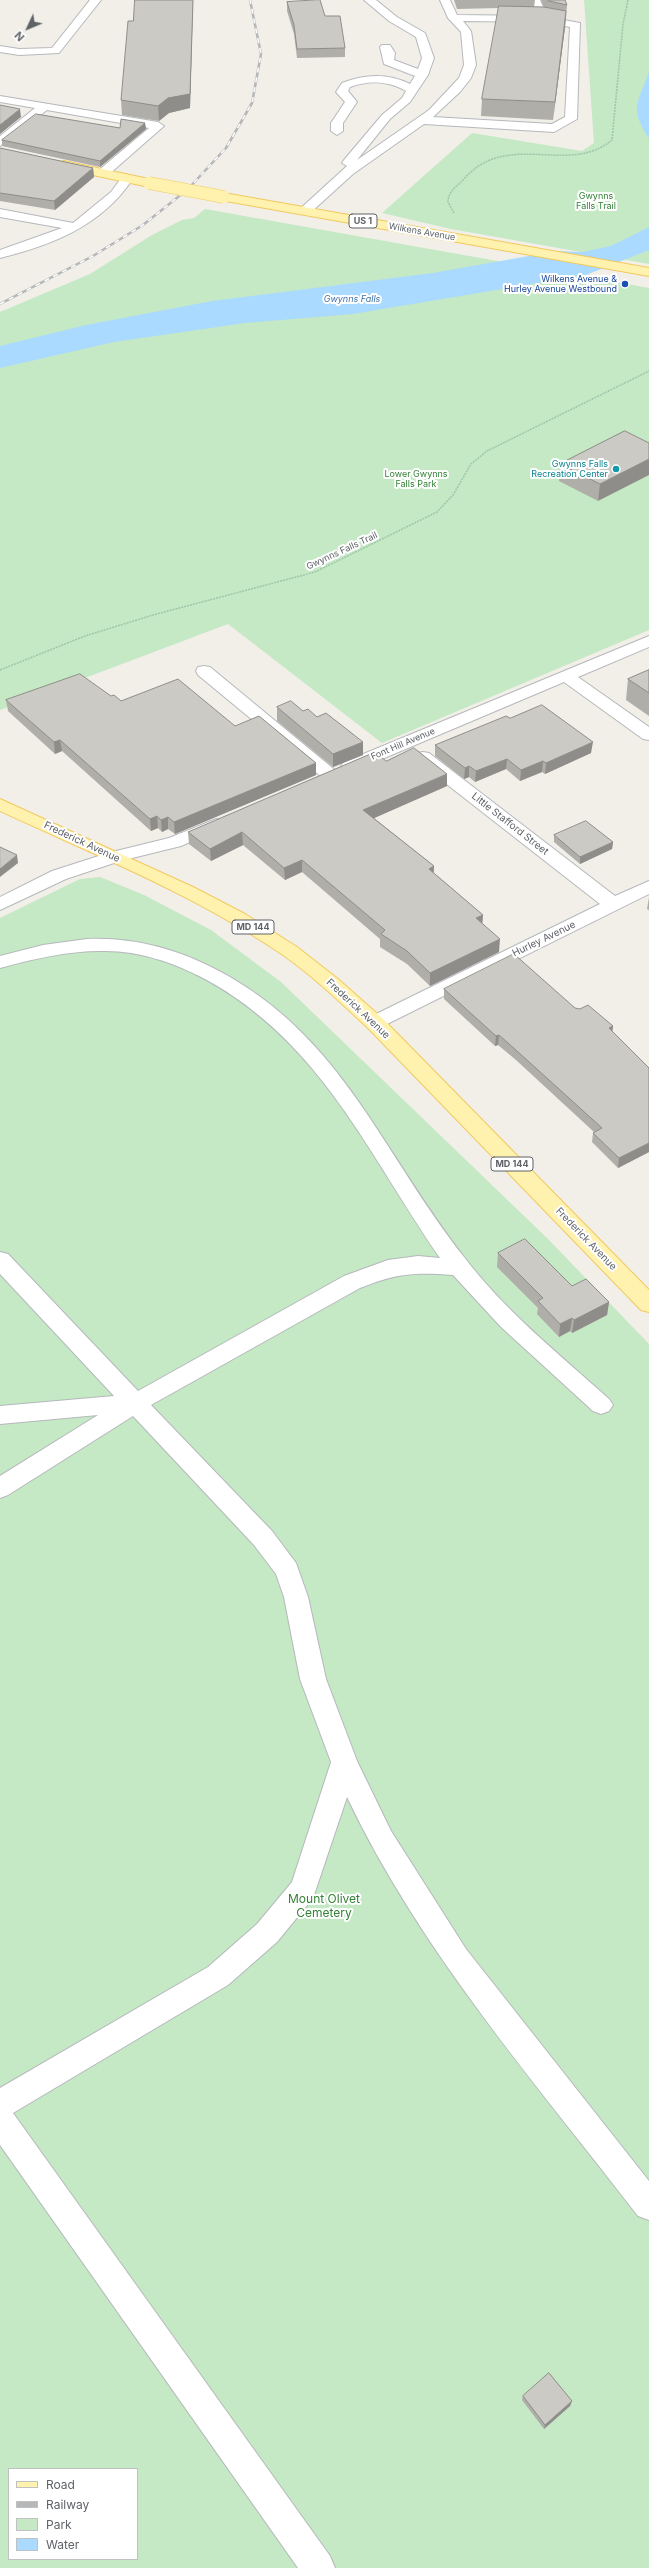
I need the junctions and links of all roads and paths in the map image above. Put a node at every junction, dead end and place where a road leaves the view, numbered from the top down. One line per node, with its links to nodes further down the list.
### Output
1 (96, 0): 8 (street)
2 (369, 0): 9 (street)
3 (445, 0): 5 (street)
4 (535, 0): 6 (street)
5 (453, 18): 6 (street); 13 (street)
6 (543, 19): 13 (street)
7 (386, 47): 9 (street)
8 (0, 49)
9 (422, 75): 10 (street)
10 (412, 90): 14 (street); 16 (street)
11 (0, 99): 12 (street)
12 (44, 107): 15 (street); 17 (street)
13 (423, 120): 16 (street)
14 (336, 131)
15 (0, 142)
16 (349, 171): 20 (street)
17 (102, 173): 18 (main road, Wilkens Avenue / US 1); 19 (main road, Wilkens Avenue / US 1)
18 (126, 180): 19 (main road, Wilkens Avenue / US 1); 22 (street)
19 (149, 183): 20 (main road, Wilkens Avenue / US 1, bridge)
20 (305, 211): 24 (main road, Wilkens Avenue / US 1)
21 (0, 213): 22 (street)
22 (76, 227): 23 (street)
23 (0, 253)
24 (644, 272)
25 (649, 371): 27 (path, Gwynns Falls Trail)
26 (649, 641): 29 (street, Font Hill Avenue)
27 (0, 670)
28 (204, 671): 31 (street, Font Hill Avenue)
29 (566, 676): 30 (street); 31 (street, Font Hill Avenue)
30 (649, 735)
31 (405, 743): 37 (street, Little Stafford Street)
32 (0, 804): 34 (main road, Frederick Avenue / MD 144)
33 (232, 818): 34 (street)
34 (114, 857): 36 (street); 39 (main road, Frederick Avenue / MD 144)
35 (649, 887): 37 (street, Hurley Avenue)
36 (0, 904)
37 (614, 904): 39 (street, Hurley Avenue)
38 (0, 962): 41 (street)
39 (374, 1023): 42 (main road, Frederick Avenue / MD 144)
40 (0, 1260): 43 (street)
41 (459, 1267): 43 (street); 44 (street)
42 (649, 1304)
43 (137, 1402): 45 (street); 46 (street); 47 (street)
44 (601, 1405)
45 (0, 1415)
46 (0, 1488)
47 (344, 1762): 48 (street); 50 (street)
48 (0, 2104)
49 (0, 2120): 51 (street)
50 (649, 2205)
51 (318, 2568)

